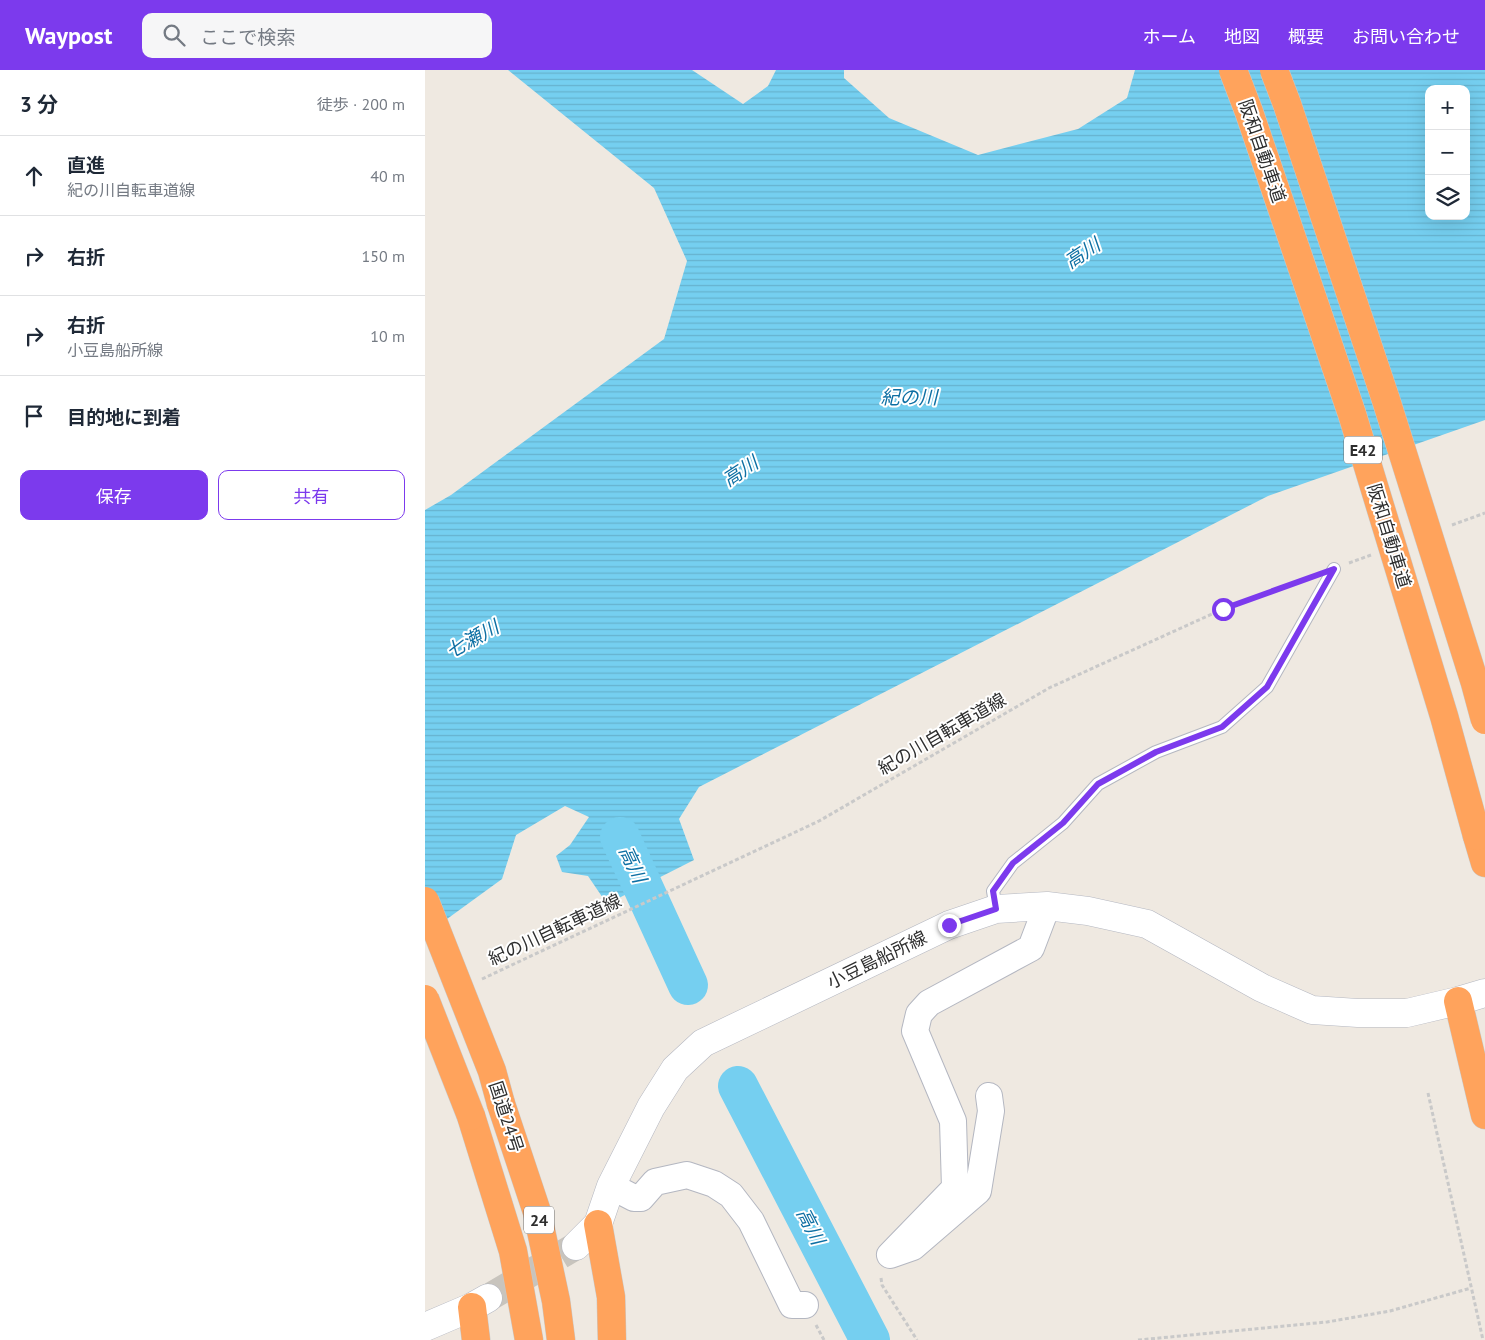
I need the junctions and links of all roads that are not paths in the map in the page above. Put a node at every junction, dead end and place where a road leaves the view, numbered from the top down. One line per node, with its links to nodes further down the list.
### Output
1 (1233, 70): 5 (highway, 阪和自動車道 / E42, bridge)
2 (1274, 70): 4 (highway, E42, bridge)
3 (1334, 569): 8 (lane)
4 (1485, 720)
5 (1485, 863)
6 (425, 901): 22 (highway, 国道24号 / 24, bridge)
7 (1047, 906): 8 (main road, 小豆島船所線); 11 (main road, 小豆島船所線); 12 (street)
8 (996, 909): 14 (main road, 小豆島船所線)
9 (1485, 993): 11 (main road, 小豆島船所線)
10 (425, 998): 21 (highway, 国道24号 / 24, bridge)
11 (1458, 1001): 13 (highway)
12 (989, 1096)
13 (1485, 1115)
14 (611, 1186): 15 (main road, 小豆島船所線); 18 (street)
15 (598, 1224): 16 (main road, 小豆島船所線); 23 (highway)
16 (576, 1246)
17 (480, 1303): 19 (main road); 20 (highway)
18 (805, 1305)
19 (425, 1327)
20 (477, 1340)
21 (529, 1340)
22 (561, 1340)
23 (612, 1340)

